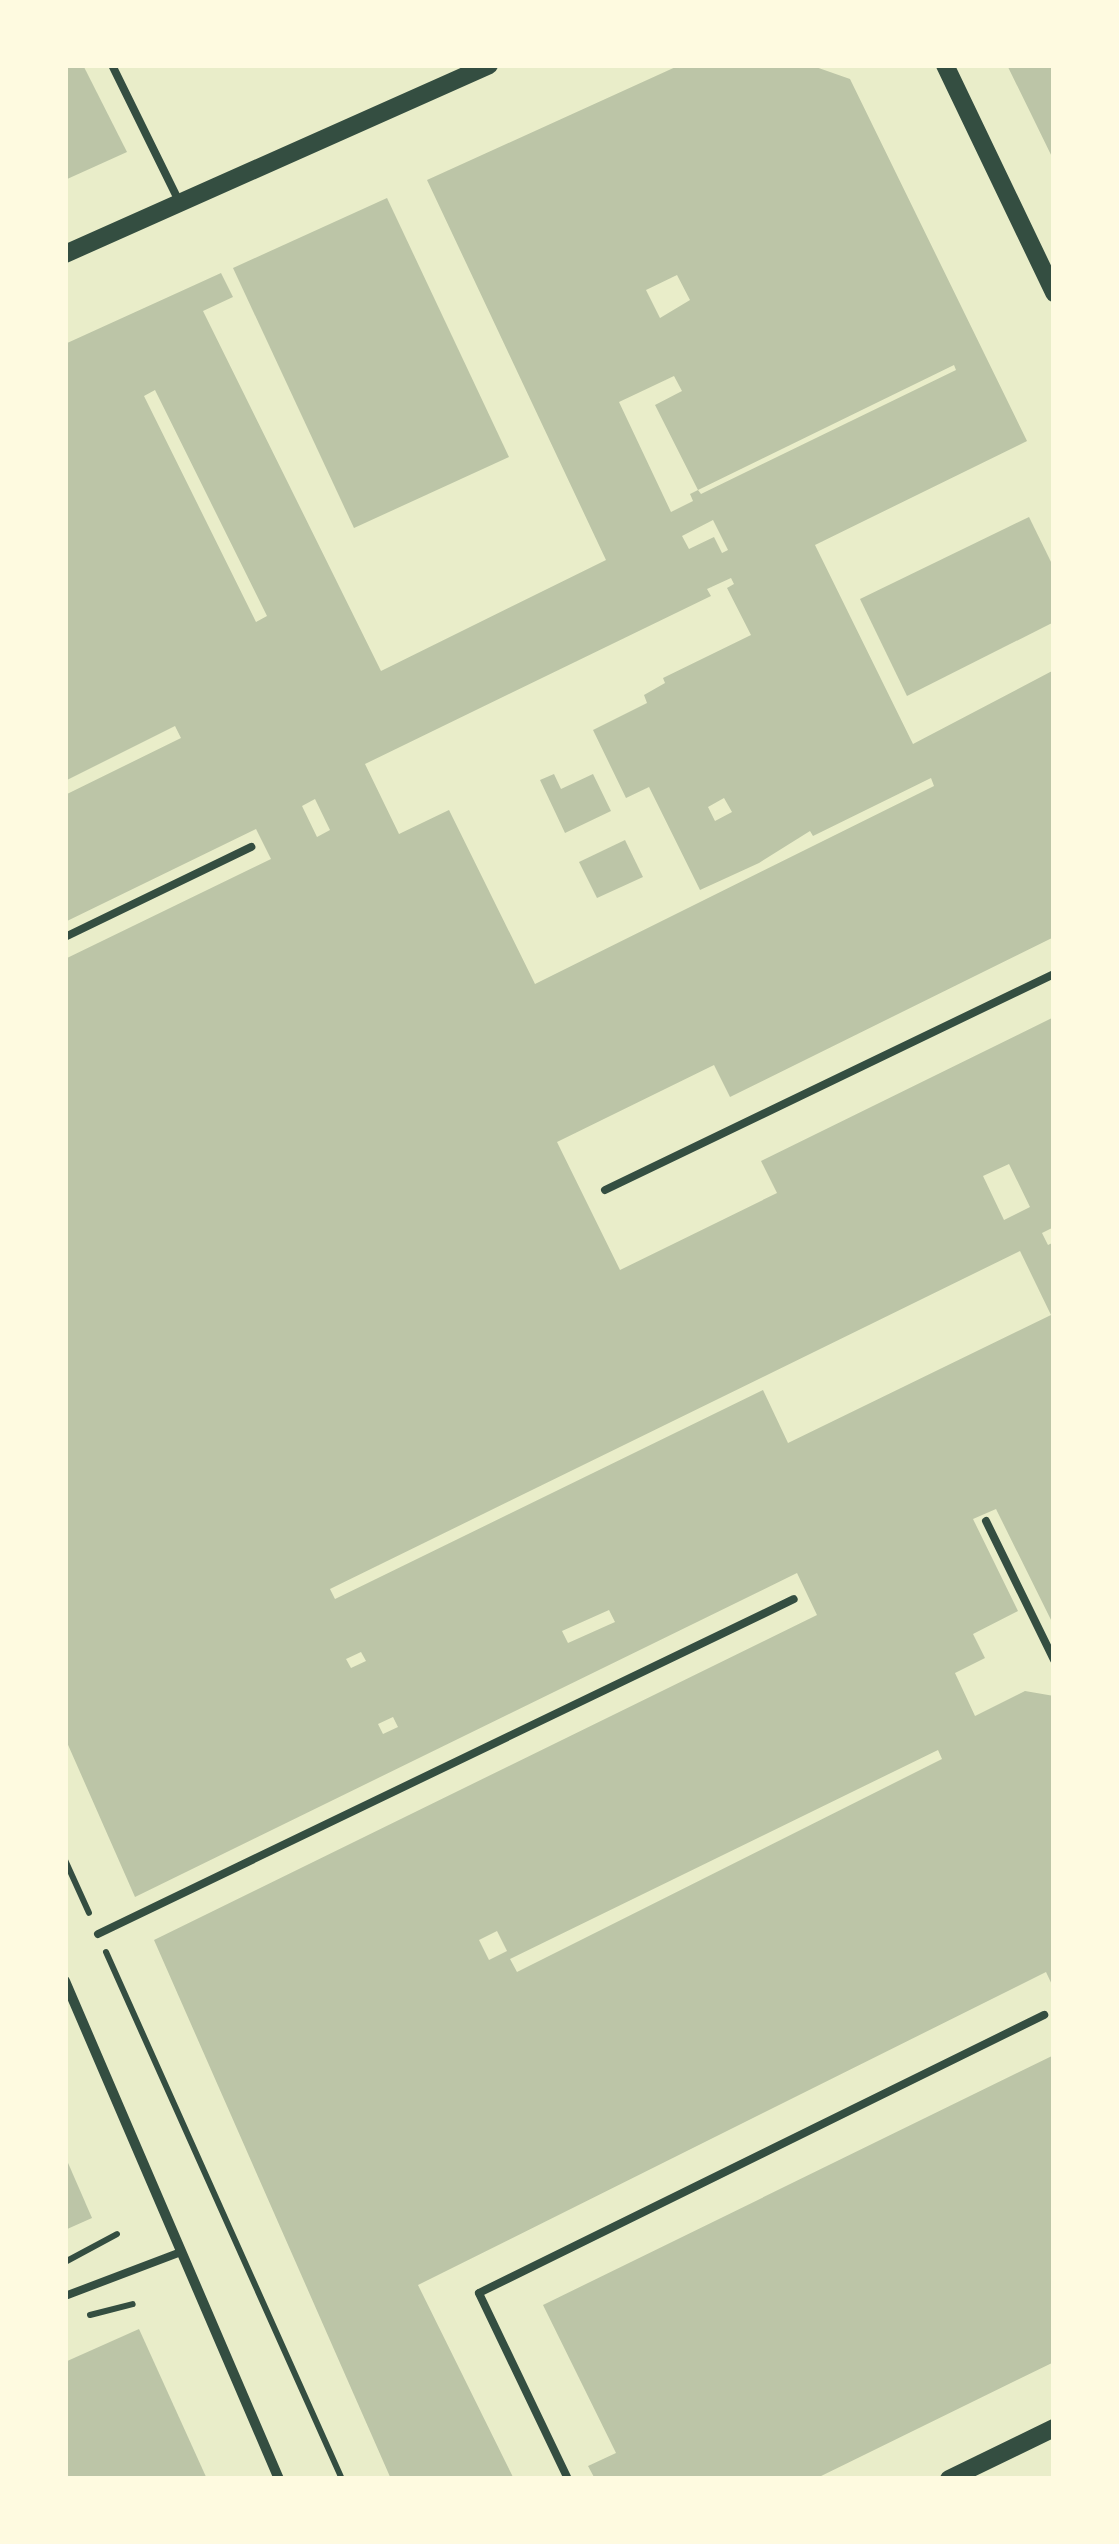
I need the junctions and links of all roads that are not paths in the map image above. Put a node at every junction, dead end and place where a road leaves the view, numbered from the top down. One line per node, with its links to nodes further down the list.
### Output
1 (112, 65): 4 (lane)
2 (489, 65): 4 (street)
3 (945, 65): 6 (street)
4 (180, 202): 5 (street)
5 (65, 254)
6 (1054, 292)
7 (251, 847): 8 (lane)
8 (65, 937)
9 (1054, 974): 10 (lane)
10 (605, 1190)
11 (986, 1521): 13 (lane)
12 (794, 1598): 14 (lane)
13 (1054, 1660)
14 (98, 1934)
15 (65, 1981): 17 (street)
16 (1044, 2014): 21 (lane)
17 (181, 2252): 18 (lane); 20 (street)
18 (65, 2296)
19 (1054, 2428): 22 (street)
20 (278, 2479)
21 (568, 2479)
22 (948, 2479)

